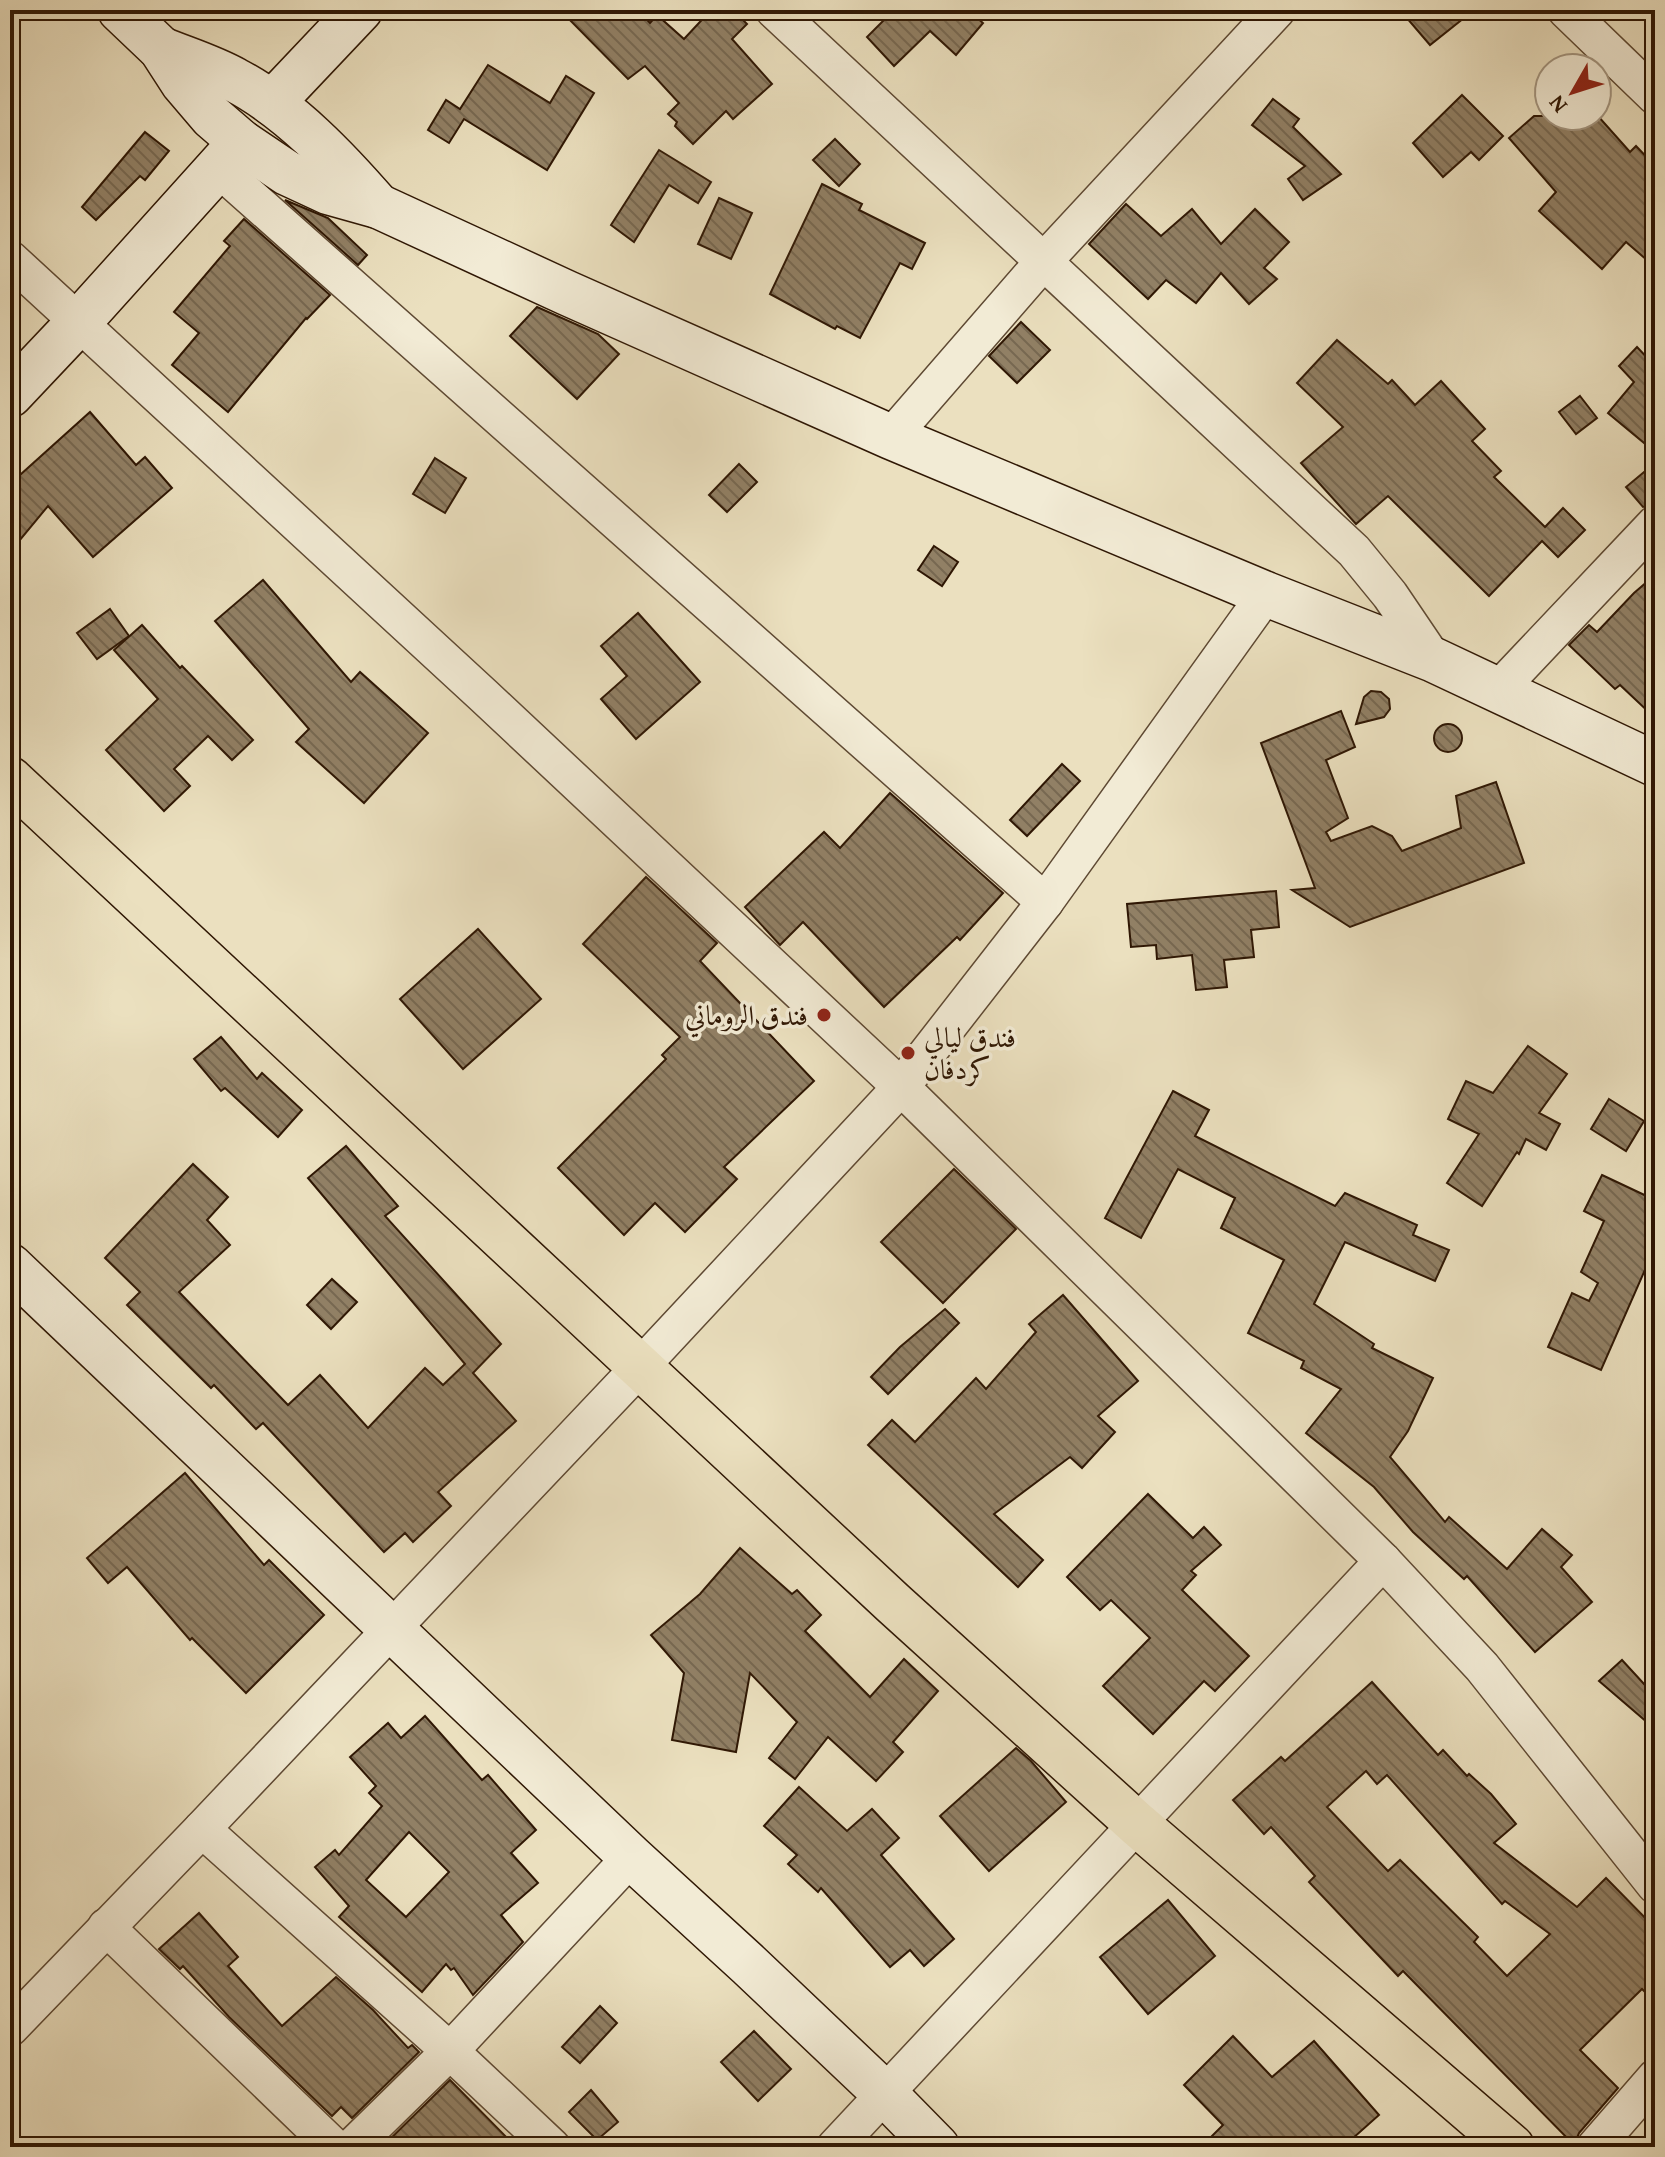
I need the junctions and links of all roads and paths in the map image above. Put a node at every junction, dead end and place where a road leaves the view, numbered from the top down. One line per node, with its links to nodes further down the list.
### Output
1 (120, 10): 6 (street)
2 (360, 10): 8 (street)
3 (774, 10): 12 (street)
4 (1566, 10): 7 (street)
5 (1273, 12): 12 (street)
6 (161, 49): 8 (street); 9 (street)
7 (1655, 96)
8 (272, 103): 10 (street)
9 (230, 156): 10 (street); 13 (street); 22 (street)
10 (378, 206): 15 (street)
11 (10, 259): 13 (street)
12 (1043, 262): 15 (street); 18 (street)
13 (78, 323): 14 (street); 23 (street)
14 (10, 395)
15 (891, 437): 17 (street)
16 (1655, 524): 19 (street)
17 (1266, 594): 18 (street); 22 (street)
18 (1434, 660): 19 (street)
19 (1498, 690): 20 (street)
20 (1655, 764)
21 (10, 779): 25 (main road)
22 (1045, 902): 23 (street)
23 (901, 1087): 25 (street); 26 (street)
24 (10, 1266): 27 (street)
25 (640, 1367): 27 (street); 28 (main road)
26 (1383, 1561): 28 (street); 31 (street)
27 (390, 1629): 29 (street); 30 (street)
28 (1137, 1824): 36 (street); 42 (main road)
29 (202, 1829): 32 (street); 34 (street)
30 (631, 1857): 34 (street); 36 (street)
31 (1655, 1885)
32 (106, 1927): 33 (street); 37 (street)
33 (10, 2028)
34 (450, 2051): 38 (street); 39 (street)
35 (1655, 2078): 43 (street)
36 (885, 2094): 40 (street); 41 (street)
37 (334, 2147)
38 (352, 2147)
39 (552, 2147)
40 (835, 2147)
41 (937, 2147)
42 (1512, 2147)
43 (1595, 2147)

